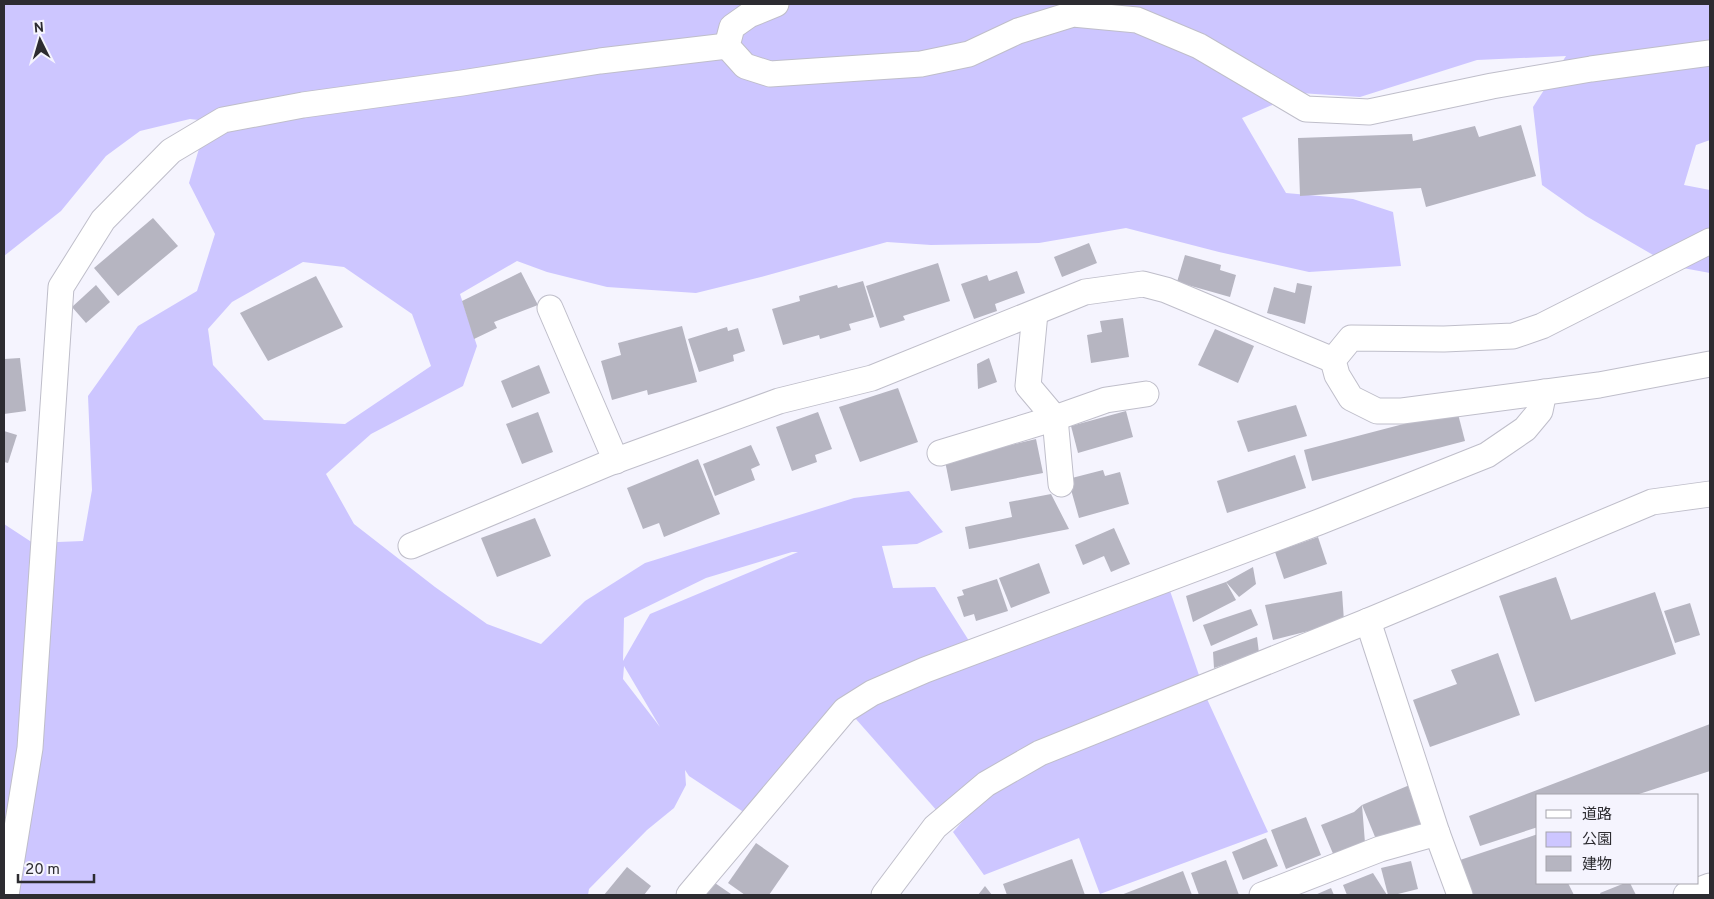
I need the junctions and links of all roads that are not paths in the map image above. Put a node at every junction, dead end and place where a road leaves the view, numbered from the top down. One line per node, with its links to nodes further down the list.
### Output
1 (776, 4): 2 (street)
2 (727, 46): 3 (street); 20 (street)
3 (1710, 53)
4 (1710, 241): 7 (street)
5 (550, 308): 13 (street)
6 (1035, 313): 7 (street); 11 (street); 13 (street)
7 (1334, 360): 9 (street)
8 (1710, 364): 9 (street)
9 (1544, 392): 21 (street)
10 (1146, 394): 11 (street)
11 (1055, 418): 12 (street); 14 (street)
12 (940, 453)
13 (616, 461): 16 (street)
14 (1061, 484)
15 (1710, 494): 17 (street)
16 (411, 546)
17 (1368, 621): 18 (street); 22 (street)
18 (1437, 833): 23 (street); 24 (street)
19 (1710, 886): 25 (street)
20 (6, 895)
21 (689, 895)
22 (884, 895)
23 (1262, 895)
24 (1460, 895)
25 (1686, 895)

